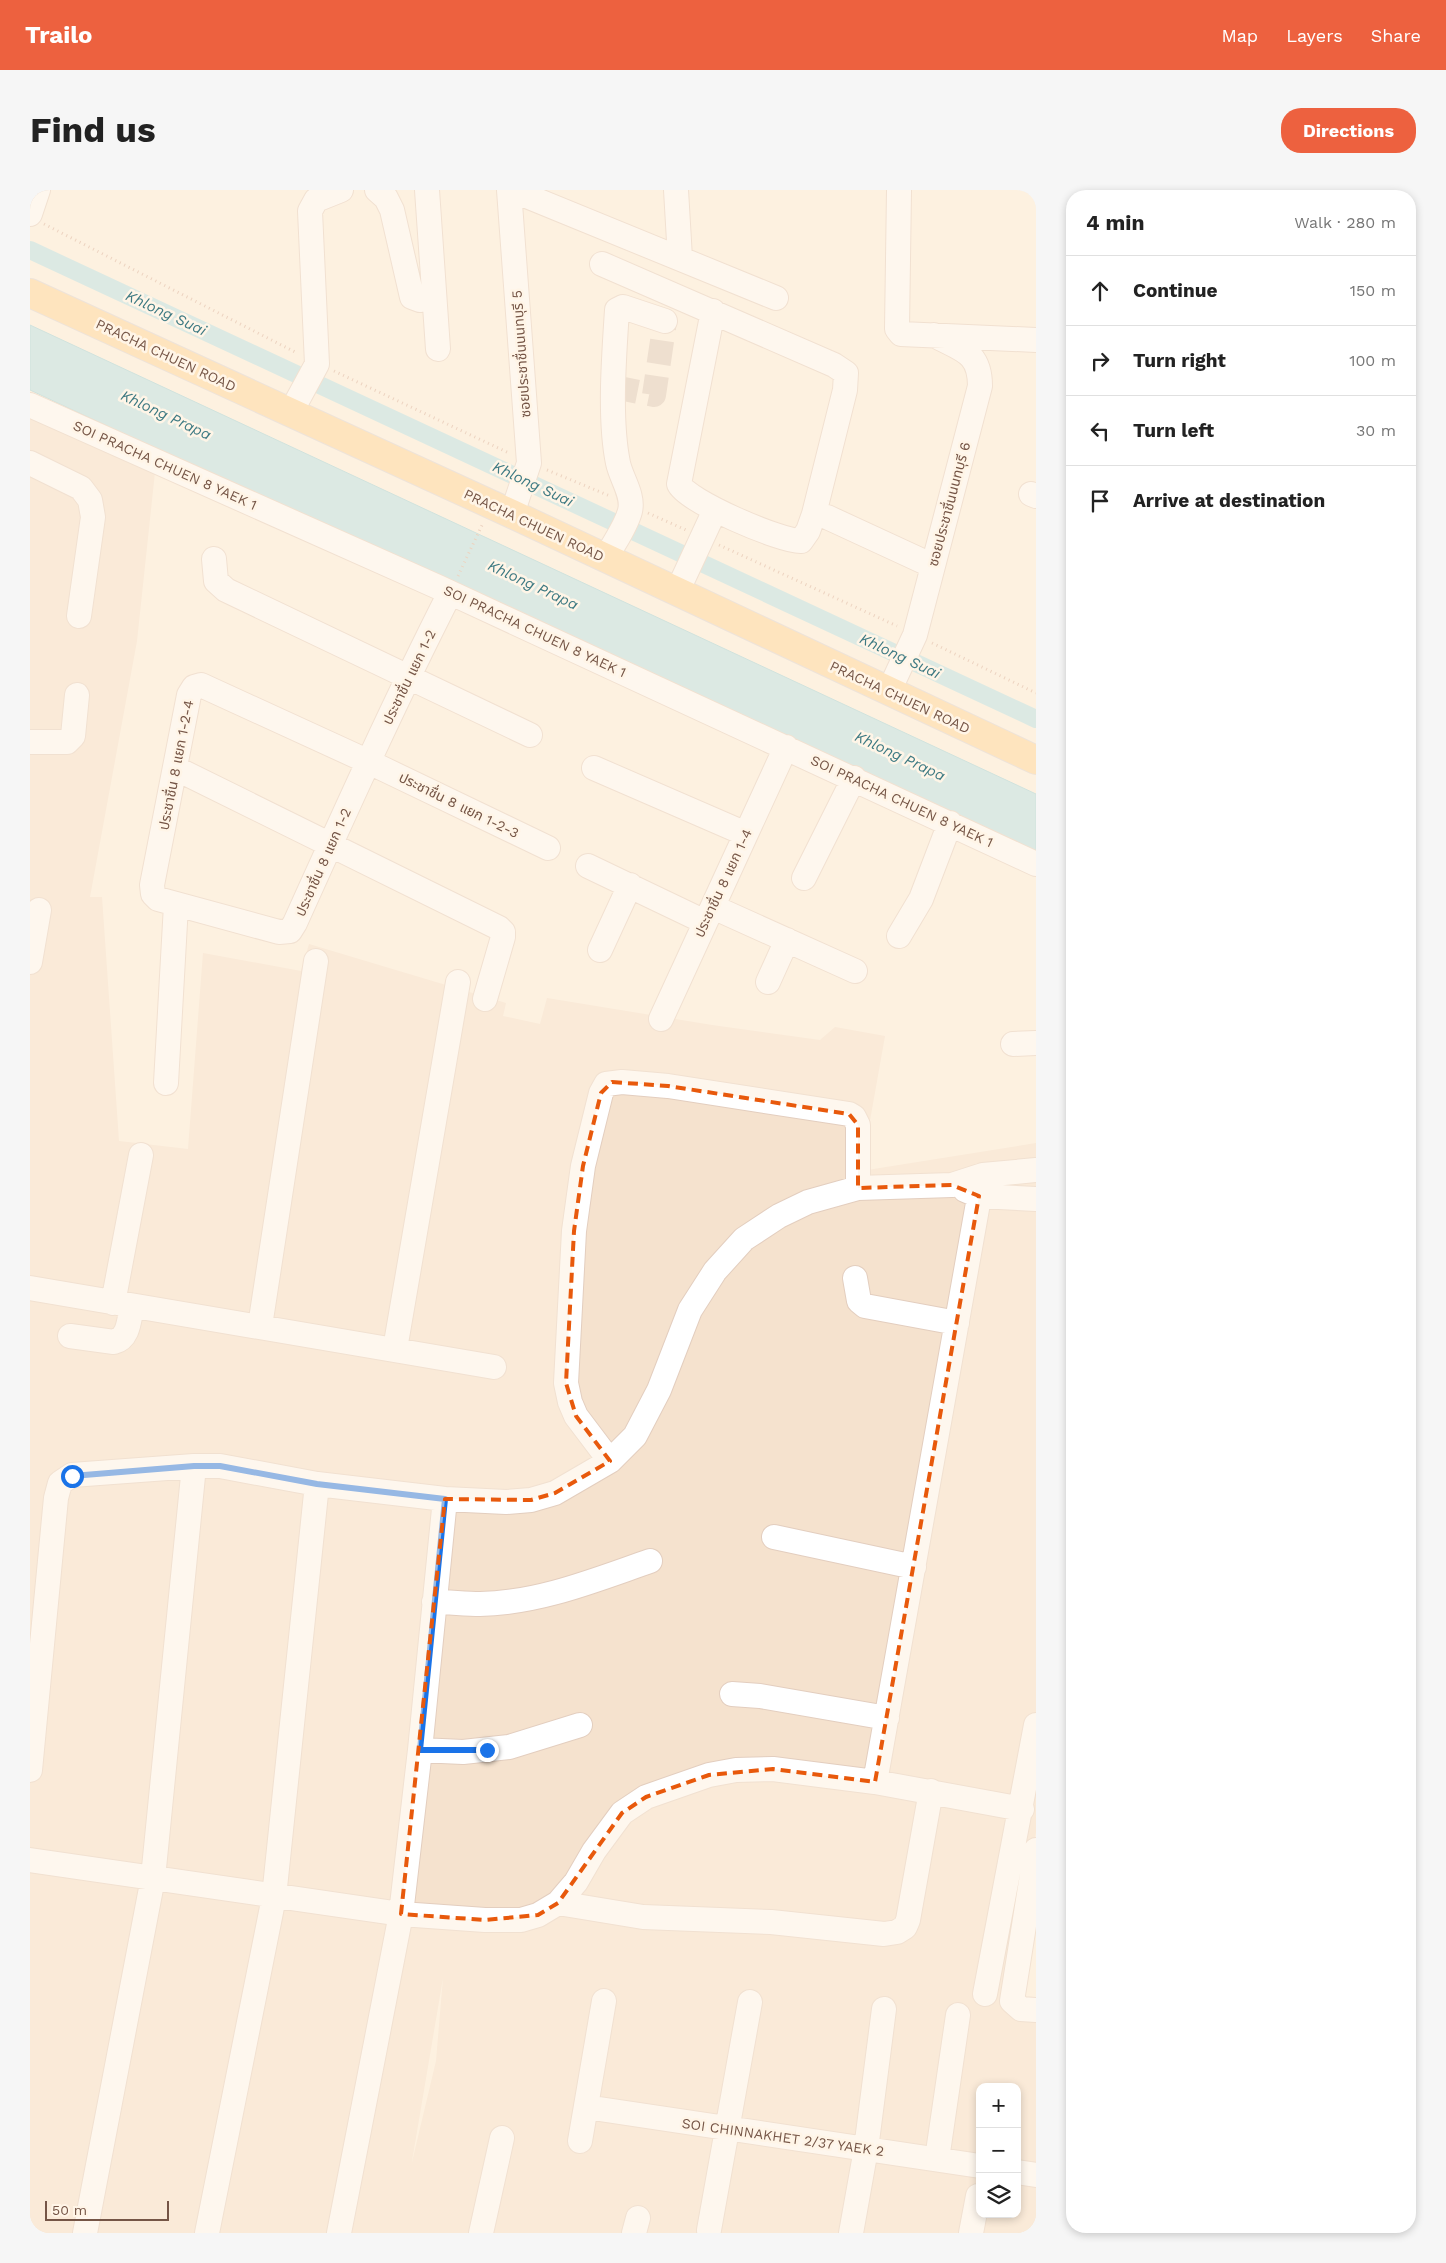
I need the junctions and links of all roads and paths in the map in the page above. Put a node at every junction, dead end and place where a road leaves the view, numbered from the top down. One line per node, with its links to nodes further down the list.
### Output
1 (38, 190): 8 (street)
2 (341, 190): 19 (street)
3 (377, 190): 12 (street)
4 (427, 190): 12 (street)
5 (511, 190): 9 (street); 22 (street, ซอยประชาชื่นนนทบุรี 5)
6 (676, 190): 9 (street)
7 (899, 190): 16 (street)
8 (30, 214)
9 (680, 258): 13 (street)
10 (602, 264): 14 (street)
11 (30, 293): 19 (main road, PRACHA CHUEN ROAD)
12 (434, 297): 18 (street)
13 (776, 298)
14 (713, 311): 23 (street); 23 (street)
15 (665, 322): 26 (street)
16 (934, 336): 17 (street); 28 (street, ซอยประชาชื่นนนทบุรี 6)
17 (1036, 340)
18 (438, 349)
19 (295, 403): 22 (main road, PRACHA CHUEN ROAD)
20 (30, 405): 30 (street, SOI PRACHA CHUEN 8 YAEK 1)
21 (30, 463): 31 (street)
22 (520, 493): 26 (main road, PRACHA CHUEN ROAD)
23 (715, 510): 29 (street)
24 (827, 516): 28 (street)
25 (480, 532): 30 (path)
26 (610, 549): 29 (main road, PRACHA CHUEN ROAD)
27 (214, 559): 32 (street)
28 (933, 566): 33 (street, ซอยประชาชื่นนนทบุรี 6)
29 (681, 582): 33 (main road, PRACHA CHUEN ROAD)
30 (453, 587): 32 (street, ประชาชื่น แยก 1-2); 37 (street, SOI PRACHA CHUEN 8 YAEK 1)
31 (79, 616)
32 (408, 677): 35 (street); 39 (street, ประชาชื่น แยก 1-2)
33 (893, 680): 38 (main road, PRACHA CHUEN ROAD)
34 (77, 695): 36 (street)
35 (530, 736)
36 (30, 742)
37 (786, 747): 42 (street, SOI PRACHA CHUEN 8 YAEK 1); 44 (street, ประชาชื่น 8 แยก 1-4)
38 (1036, 760)
39 (369, 762): 40 (street, ประชาชื่น 8 แยก 1-2-4); 45 (street, ประชาชื่น 8 แยก 1-2); 46 (street, ประชาชื่น 8 แยก 1-2-3)
40 (175, 768): 45 (street); 50 (street, ประชาชื่น 8 แยก 1-2-4)
41 (594, 768): 44 (street)
42 (854, 778): 43 (street, SOI PRACHA CHUEN 8 YAEK 1); 49 (street)
43 (950, 823): 47 (street, SOI PRACHA CHUEN 8 YAEK 1); 55 (street)
44 (746, 834): 54 (street, ประชาชื่น 8 แยก 1-4)
45 (330, 846): 52 (street, ประชาชื่น 8 แยก 1-2); 63 (street)
46 (548, 848)
47 (1036, 864)
48 (588, 866): 51 (street)
49 (804, 878)
50 (152, 885): 52 (street, ประชาชื่น 8 แยก 1-2)
51 (630, 886): 54 (street); 57 (street)
52 (176, 905): 67 (street)
53 (39, 910): 59 (street)
54 (709, 914): 56 (street); 64 (street, ประชาชื่น 8 แยก 1-4)
55 (899, 936)
56 (787, 940): 60 (street); 62 (street)
57 (600, 950)
58 (316, 961): 77 (street)
59 (30, 962)
60 (855, 971)
61 (458, 982): 79 (street)
62 (768, 982)
63 (485, 999)
64 (661, 1019)
65 (1036, 1043): 66 (street)
66 (1013, 1044)
67 (166, 1083)
68 (141, 1155): 75 (street)
69 (1036, 1170): 70 (street)
70 (981, 1186): 71 (street); 72 (street); 76 (street)
71 (858, 1188): 81 (street); 81 (street)
72 (1036, 1199)
73 (855, 1278): 76 (street)
74 (30, 1288): 75 (street)
75 (123, 1304): 77 (street); 78 (street)
76 (957, 1323): 87 (street)
77 (260, 1326): 79 (street)
78 (70, 1336)
79 (395, 1349): 80 (street)
80 (494, 1367)
81 (610, 1461): 84 (street)
82 (194, 1466): 83 (street); 94 (street); 100 (street)
83 (317, 1484): 84 (street); 101 (street)
84 (445, 1499): 88 (street)
85 (774, 1537): 87 (street)
86 (650, 1561): 88 (street)
87 (914, 1567): 90 (street)
88 (434, 1602): 93 (street)
89 (732, 1694): 90 (street)
90 (887, 1718): 95 (street)
91 (580, 1725): 93 (street)
92 (1036, 1725): 97 (street)
93 (420, 1750): 103 (street)
94 (30, 1770)
95 (875, 1782): 96 (street); 102 (street)
96 (931, 1792): 97 (street); 102 (street)
97 (1022, 1808): 104 (street)
98 (1036, 1850): 108 (street)
99 (30, 1860): 100 (street)
100 (153, 1878): 101 (street); 121 (street)
101 (274, 1897): 103 (street); 122 (street)
102 (558, 1903): 103 (street)
103 (401, 1914): 123 (street)
104 (985, 1994)
105 (604, 2000): 110 (street)
106 (750, 2002): 111 (street)
107 (884, 2010): 114 (street)
108 (1036, 2010)
109 (958, 2015): 115 (street)
110 (586, 2107): 111 (street, SOI CHINNAKHET 2/37 YAEK 2); 113 (street)
111 (727, 2130): 114 (street, SOI CHINNAKHET 2/37 YAEK 2); 120 (street)
112 (502, 2138): 124 (street)
113 (580, 2141)
114 (866, 2149): 115 (street, SOI CHINNAKHET 2/37 YAEK 2); 125 (street)
115 (937, 2159): 116 (street, SOI CHINNAKHET 2/37 YAEK 2)
116 (976, 2165)
117 (1021, 2173): 118 (street)
118 (1036, 2175)
119 (976, 2207): 126 (street)
120 (709, 2230)
121 (85, 2233)
122 (207, 2233)
123 (339, 2233)
124 (481, 2233)
125 (851, 2233)
126 (971, 2233)

